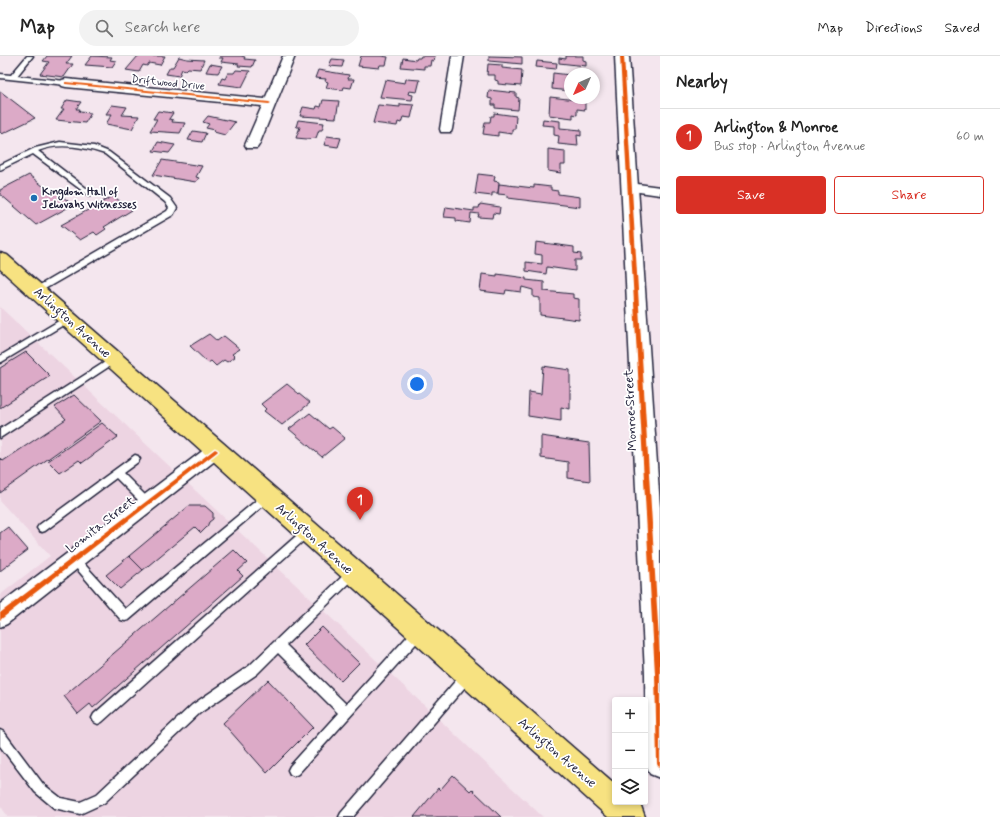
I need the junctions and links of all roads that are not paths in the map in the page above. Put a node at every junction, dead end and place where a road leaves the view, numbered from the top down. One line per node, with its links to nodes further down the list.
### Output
1 (30, 56): 6 (lane)
2 (289, 56): 8 (street)
3 (458, 56): 9 (street)
4 (622, 56): 13 (street, Monroe Street)
5 (0, 76): 6 (lane)
6 (13, 77): 7 (lane)
7 (66, 83): 8 (street, Driftwood Drive)
8 (269, 103): 10 (street)
9 (446, 129)
10 (252, 145)
11 (33, 151): 12 (lane); 15 (lane); 17 (lane)
12 (0, 168)
13 (630, 187): 14 (street); 34 (street, Monroe Street)
14 (660, 191)
15 (88, 193)
16 (0, 259): 17 (main road, Arlington Avenue)
17 (36, 291): 18 (main road, Arlington Avenue)
18 (67, 319): 19 (lane); 20 (main road, Arlington Avenue)
19 (0, 360)
20 (113, 360): 21 (lane); 22 (main road, Arlington Avenue)
21 (0, 434)
22 (215, 451): 25 (main road, Arlington Avenue); 26 (street, Lomita Street)
23 (135, 459): 24 (lane)
24 (117, 473): 26 (lane); 27 (lane)
25 (268, 497): 28 (main road, Arlington Avenue); 29 (lane)
26 (147, 503): 29 (street, Lomita Street)
27 (42, 528)
28 (307, 532): 30 (main road, Arlington Avenue); 37 (lane)
29 (74, 560): 31 (street, Lomita Street)
30 (353, 573): 32 (main road, Arlington Avenue); 33 (lane)
31 (0, 617)
32 (419, 632): 35 (main road, Arlington Avenue); 36 (lane)
33 (278, 645): 36 (lane); 38 (lane)
34 (659, 674): 39 (street, Monroe Street)
35 (468, 675): 41 (lane); 42 (main road, Arlington Avenue)
36 (346, 712): 40 (lane)
37 (98, 718)
38 (0, 736)
39 (660, 764)
40 (294, 770)
41 (345, 817)
42 (630, 817)

